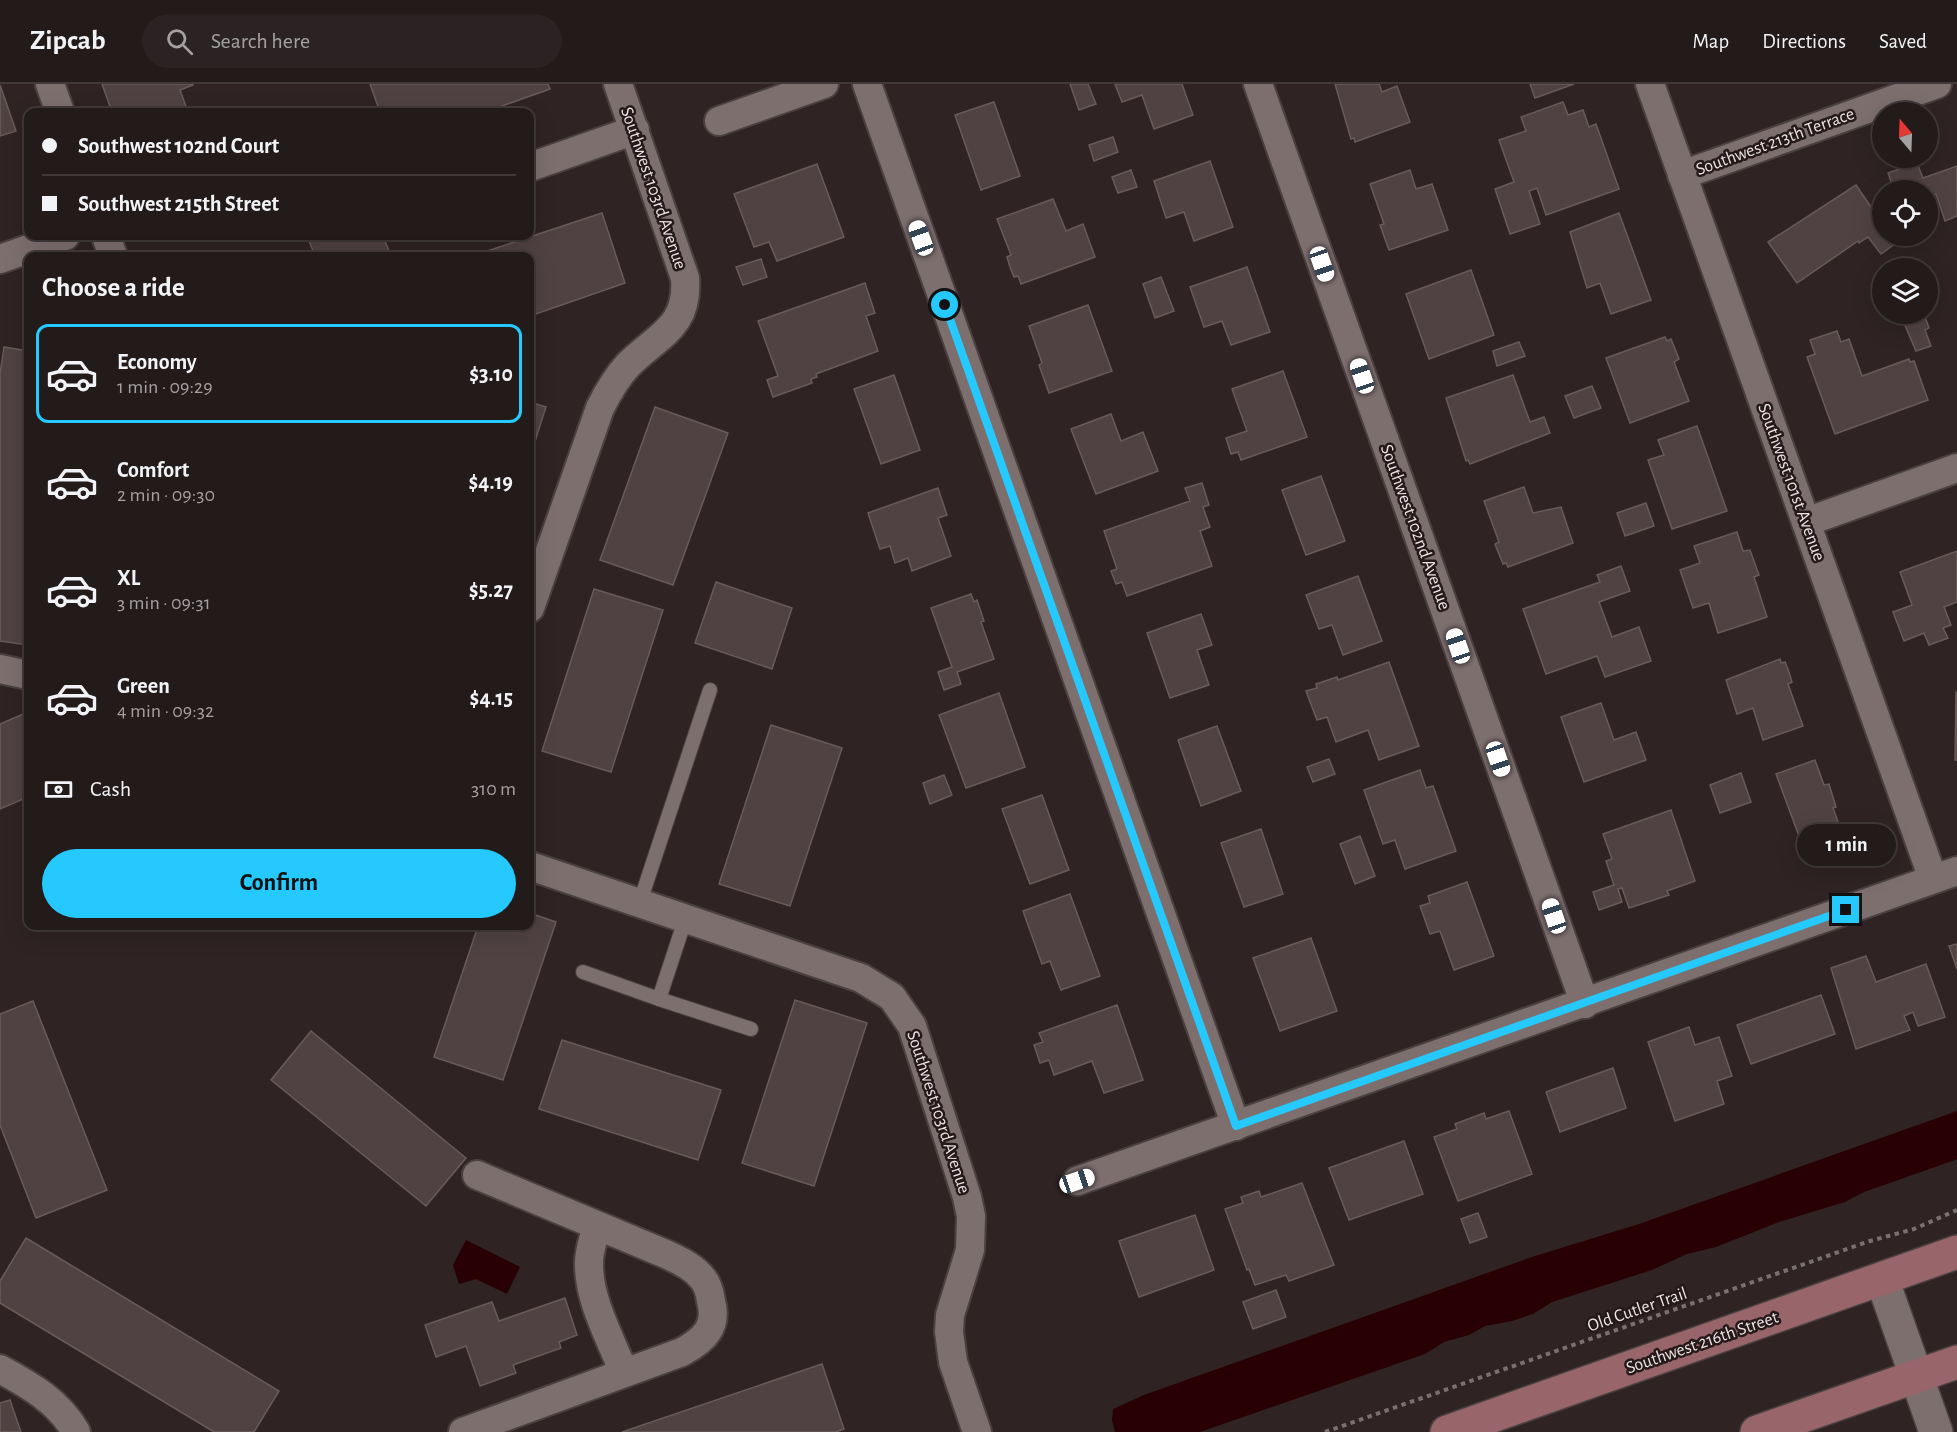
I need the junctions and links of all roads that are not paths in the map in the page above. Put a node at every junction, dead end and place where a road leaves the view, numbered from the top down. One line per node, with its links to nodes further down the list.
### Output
1 (50, 84): 8 (street)
2 (618, 84): 10 (street, Southwest 103rd Avenue)
3 (824, 84): 9 (street)
4 (867, 84): 29 (street)
5 (1258, 84): 27 (street, Southwest 102nd Avenue)
6 (1650, 84): 12 (street, Southwest 101st Avenue)
7 (1937, 84): 12 (street, Southwest 213th Terrace)
8 (59, 108)
9 (718, 121)
10 (635, 130): 11 (street); 17 (street, Southwest 103rd Avenue)
11 (534, 166)
12 (1682, 175): 16 (street, Southwest 101st Avenue)
13 (54, 240): 14 (street)
14 (0, 259)
15 (1957, 468): 16 (street)
16 (1806, 522): 22 (street, Southwest 101st Avenue)
17 (534, 590)
18 (0, 669): 19 (street)
19 (24, 674)
20 (710, 690): 23 (lane)
21 (534, 867): 23 (street, Southwest 103rd Avenue)
22 (1945, 875): 27 (street)
23 (639, 905): 24 (street, Southwest 103rd Avenue)
24 (686, 920): 26 (lane); 41 (street, Southwest 103rd Avenue)
25 (583, 972): 26 (lane)
26 (659, 999): 28 (lane)
27 (1585, 1004): 29 (street)
28 (751, 1029)
29 (1236, 1126): 31 (street)
30 (477, 1175): 32 (street)
31 (1077, 1181)
32 (597, 1226): 37 (street); 37 (street)
33 (1957, 1252): 34 (main road, Southwest 216th Street)
34 (1882, 1279): 38 (street); 42 (main road, Southwest 216th Street)
35 (1957, 1362): 38 (main road)
36 (0, 1368): 39 (street)
37 (624, 1373): 40 (street)
38 (1916, 1376): 43 (main road); 44 (street)
39 (76, 1432)
40 (463, 1432)
41 (977, 1432)
42 (1447, 1432)
43 (1757, 1432)
44 (1936, 1432)

